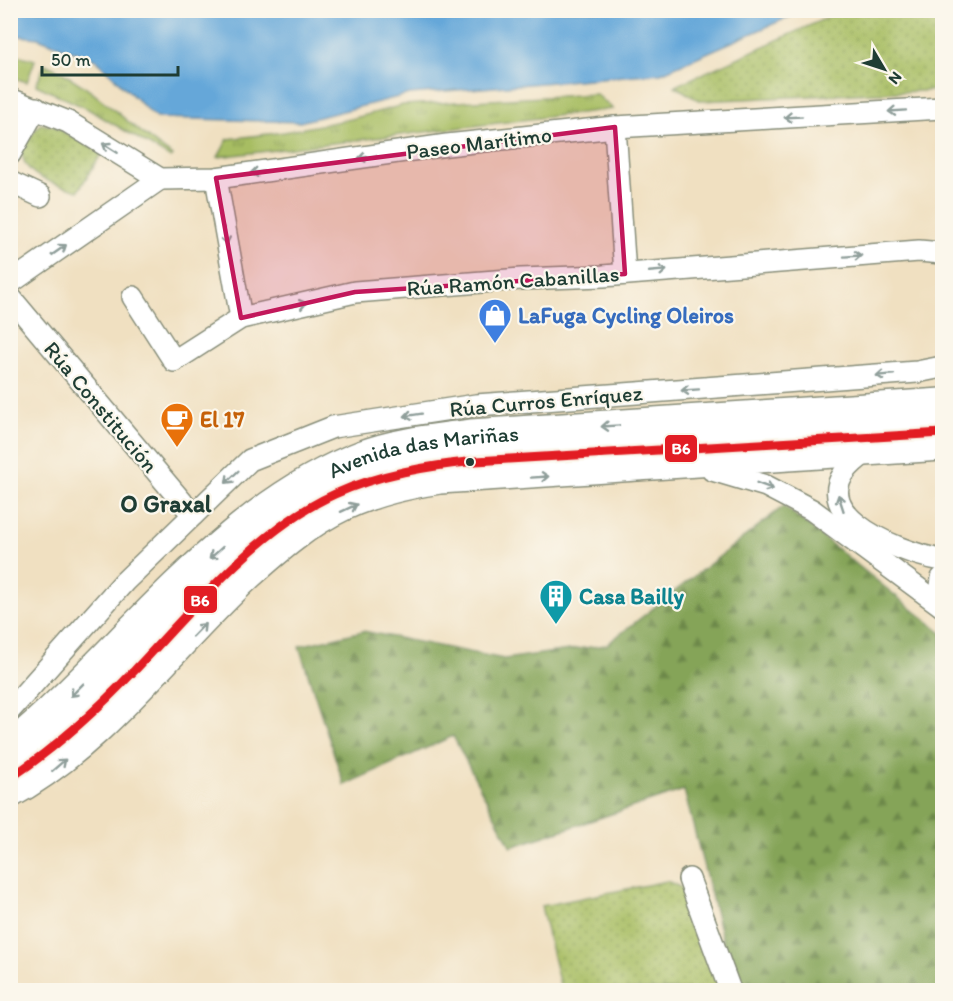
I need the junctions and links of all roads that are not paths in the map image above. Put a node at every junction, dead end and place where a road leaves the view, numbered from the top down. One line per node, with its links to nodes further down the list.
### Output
1 (10, 99): 2 (street)
2 (36, 108): 5 (street); 7 (street, one-way to 2)
3 (942, 108): 4 (street, Paseo Marítimo, one-way to 4)
4 (615, 127): 6 (street, Paseo Marítimo, one-way to 6); 11 (street)
5 (10, 154)
6 (216, 178): 7 (street, Paseo Marítimo); 15 (street, one-way to 15)
7 (160, 179): 12 (street, one-way to 7)
8 (10, 182): 9 (street)
9 (40, 196)
10 (942, 253): 11 (street, Rúa Ramón Cabanillas, one-way to 10)
11 (625, 274): 15 (street, Rúa Ramón Cabanillas, one-way to 11)
12 (10, 283)
13 (10, 297): 24 (street, Rúa Constitución)
14 (133, 297): 15 (street, Rúa Ramón Cabanillas)
15 (241, 318)
16 (942, 366): 24 (street, Rúa Curros Enríquez, one-way to 24)
17 (942, 386): 19 (highway)
18 (942, 405): 19 (highway, Avenida das Mariñas)
19 (668, 422): 29 (highway, Avenida das Mariñas, one-way to 29)
20 (942, 433): 30 (highway, Avenida das Mariñas)
21 (942, 450): 22 (street)
22 (864, 454): 23 (street); 25 (street, one-way to 22)
23 (667, 468): 27 (street, one-way to 27); 31 (street, one-way to 23)
24 (192, 515): 28 (street, Rúa Curros Enríquez)
25 (942, 560)
26 (942, 578): 27 (street)
27 (942, 606)
28 (10, 710)
29 (10, 749)
30 (10, 778)
31 (10, 798)
32 (689, 879): 33 (street)
33 (730, 990)

